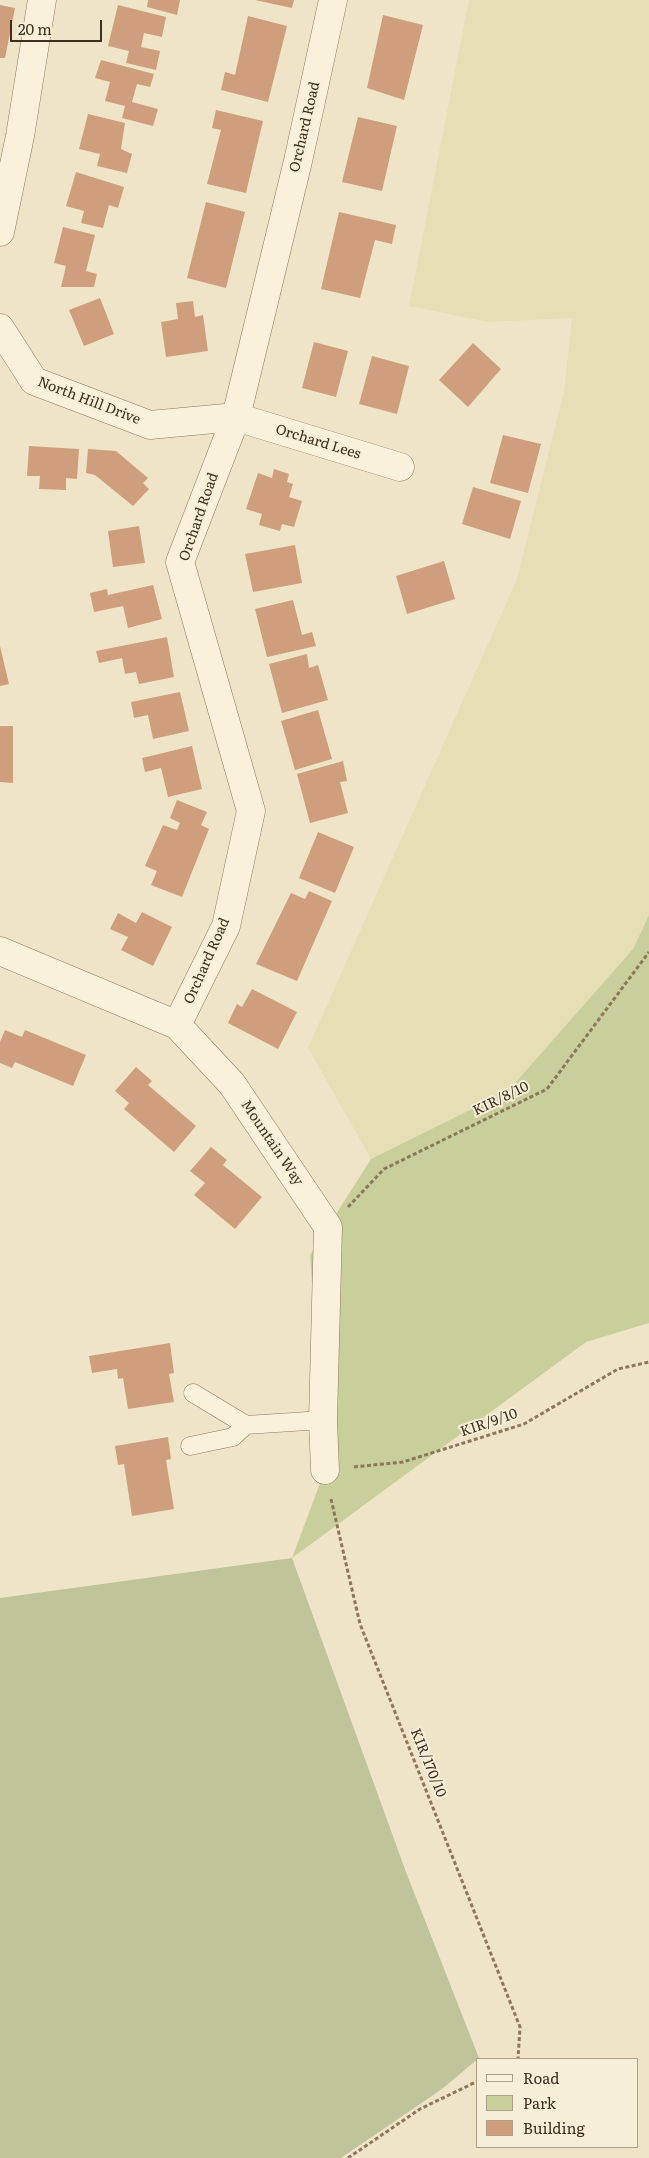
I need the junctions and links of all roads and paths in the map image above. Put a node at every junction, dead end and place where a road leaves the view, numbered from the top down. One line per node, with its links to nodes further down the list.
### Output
1 (42, 0): 3 (street)
2 (333, 0): 5 (street, Orchard Road)
3 (0, 232)
4 (0, 328): 5 (street, North Hill Drive)
5 (236, 417): 6 (street, Orchard Lees); 9 (street, Orchard Road)
6 (400, 467)
7 (0, 951): 9 (street, Mountain Way)
8 (649, 952): 10 (path, KIR/8/10)
9 (177, 1025): 10 (street, Mountain Way)
10 (328, 1227): 13 (street)
11 (649, 1362): 16 (path, KIR/9/10)
12 (193, 1394): 14 (lane)
13 (324, 1420): 14 (lane); 16 (street)
14 (246, 1425): 15 (lane)
15 (190, 1446)
16 (325, 1470): 17 (path, KIR/170/10)
17 (518, 2058)
18 (477, 2081): 19 (path)
19 (348, 2158)

